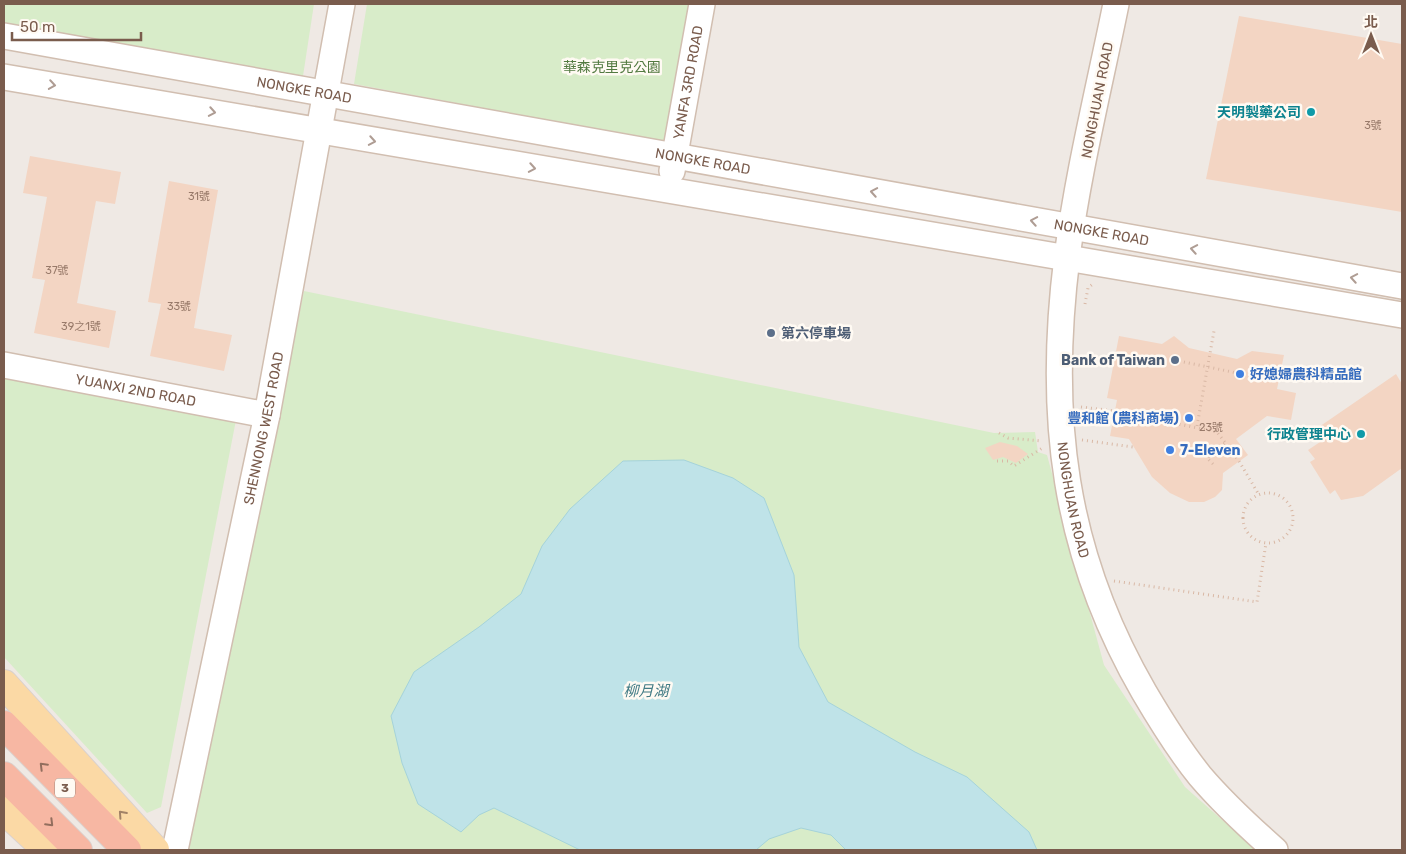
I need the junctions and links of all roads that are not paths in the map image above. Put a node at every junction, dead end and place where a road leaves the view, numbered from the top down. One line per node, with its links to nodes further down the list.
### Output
1 (342, 4): 6 (street, SHENNONG WEST ROAD)
2 (702, 4): 8 (street, YANFA 3RD ROAD)
3 (1116, 4): 10 (street, NONGHUAN ROAD)
4 (4, 36): 6 (street, NONGKE ROAD)
5 (4, 77): 7 (street, one-way to 7)
6 (327, 94): 7 (street, SHENNONG WEST ROAD); 8 (street, NONGKE ROAD)
7 (319, 132): 9 (street, one-way to 9); 15 (street, SHENNONG WEST ROAD)
8 (675, 156): 9 (street, YANFA 3RD ROAD); 10 (street, NONGKE ROAD, one-way to 8)
9 (668, 191): 11 (street)
10 (1071, 227): 11 (street, NONGHUAN ROAD); 12 (street, NONGKE ROAD, one-way to 10)
11 (1067, 258): 13 (street); 25 (street, NONGHUAN ROAD)
12 (1402, 286)
13 (1402, 315)
14 (4, 365): 15 (street, YUANXI 2ND ROAD)
15 (267, 415): 24 (street, SHENNONG WEST ROAD)
16 (4, 684): 23 (main road, one-way to 16)
17 (4, 725): 22 (highway, 3, one-way to 17)
18 (4, 776): 21 (highway, one-way to 21)
19 (4, 810): 20 (main road)
20 (46, 850)
21 (78, 850)
22 (127, 850)
23 (155, 850)
24 (175, 850)
25 (1275, 850)

